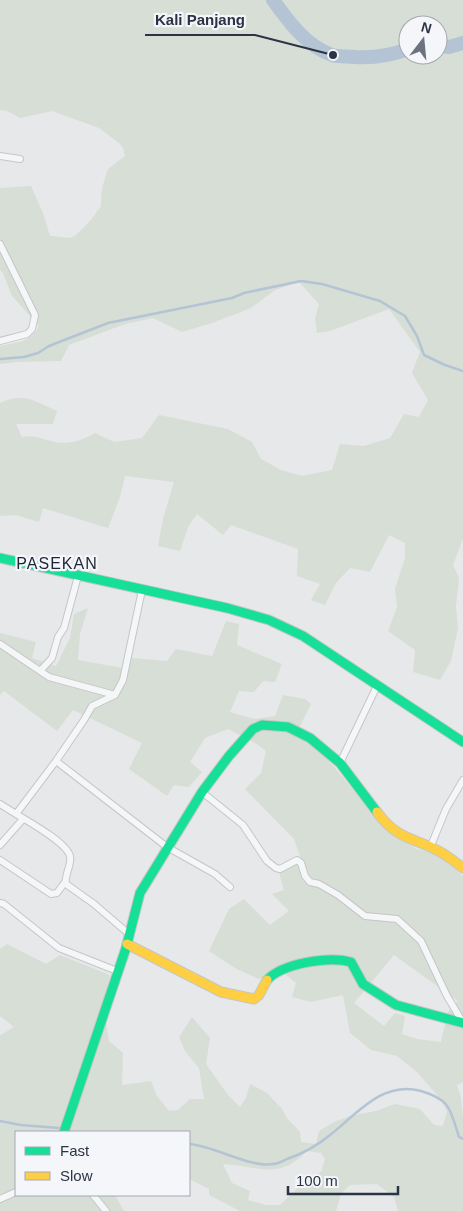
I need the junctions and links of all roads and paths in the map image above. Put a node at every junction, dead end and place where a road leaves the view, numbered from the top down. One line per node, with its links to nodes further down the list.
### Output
1 (0, 156): 2 (street)
2 (20, 158)
3 (0, 244): 4 (street)
4 (0, 341)
5 (0, 558): 6 (street)
6 (78, 576): 7 (street); 9 (street)
7 (142, 590): 10 (street); 11 (street)
8 (0, 644): 9 (street)
9 (41, 670): 11 (street)
10 (377, 686): 12 (street); 14 (street)
11 (115, 695): 13 (street)
12 (463, 742)
13 (56, 761): 18 (street); 21 (street)
14 (340, 763): 16 (street); 22 (street)
15 (463, 780): 22 (street)
16 (202, 792): 21 (street); 31 (street)
17 (0, 804): 18 (street)
18 (16, 814): 19 (street)
19 (23, 819): 20 (street); 25 (street)
20 (0, 845)
21 (167, 847): 26 (street); 28 (street)
22 (430, 848): 24 (street)
23 (0, 860): 25 (street)
24 (463, 868)
25 (65, 882): 28 (street)
26 (230, 887)
27 (0, 903): 30 (street)
28 (129, 934): 29 (street)
29 (127, 944): 30 (street); 31 (street)
30 (117, 971): 32 (street)
31 (463, 1023)
32 (64, 1131)
33 (15, 1192): 35 (street)
34 (94, 1196): 36 (street)
35 (0, 1198)
36 (106, 1211)

